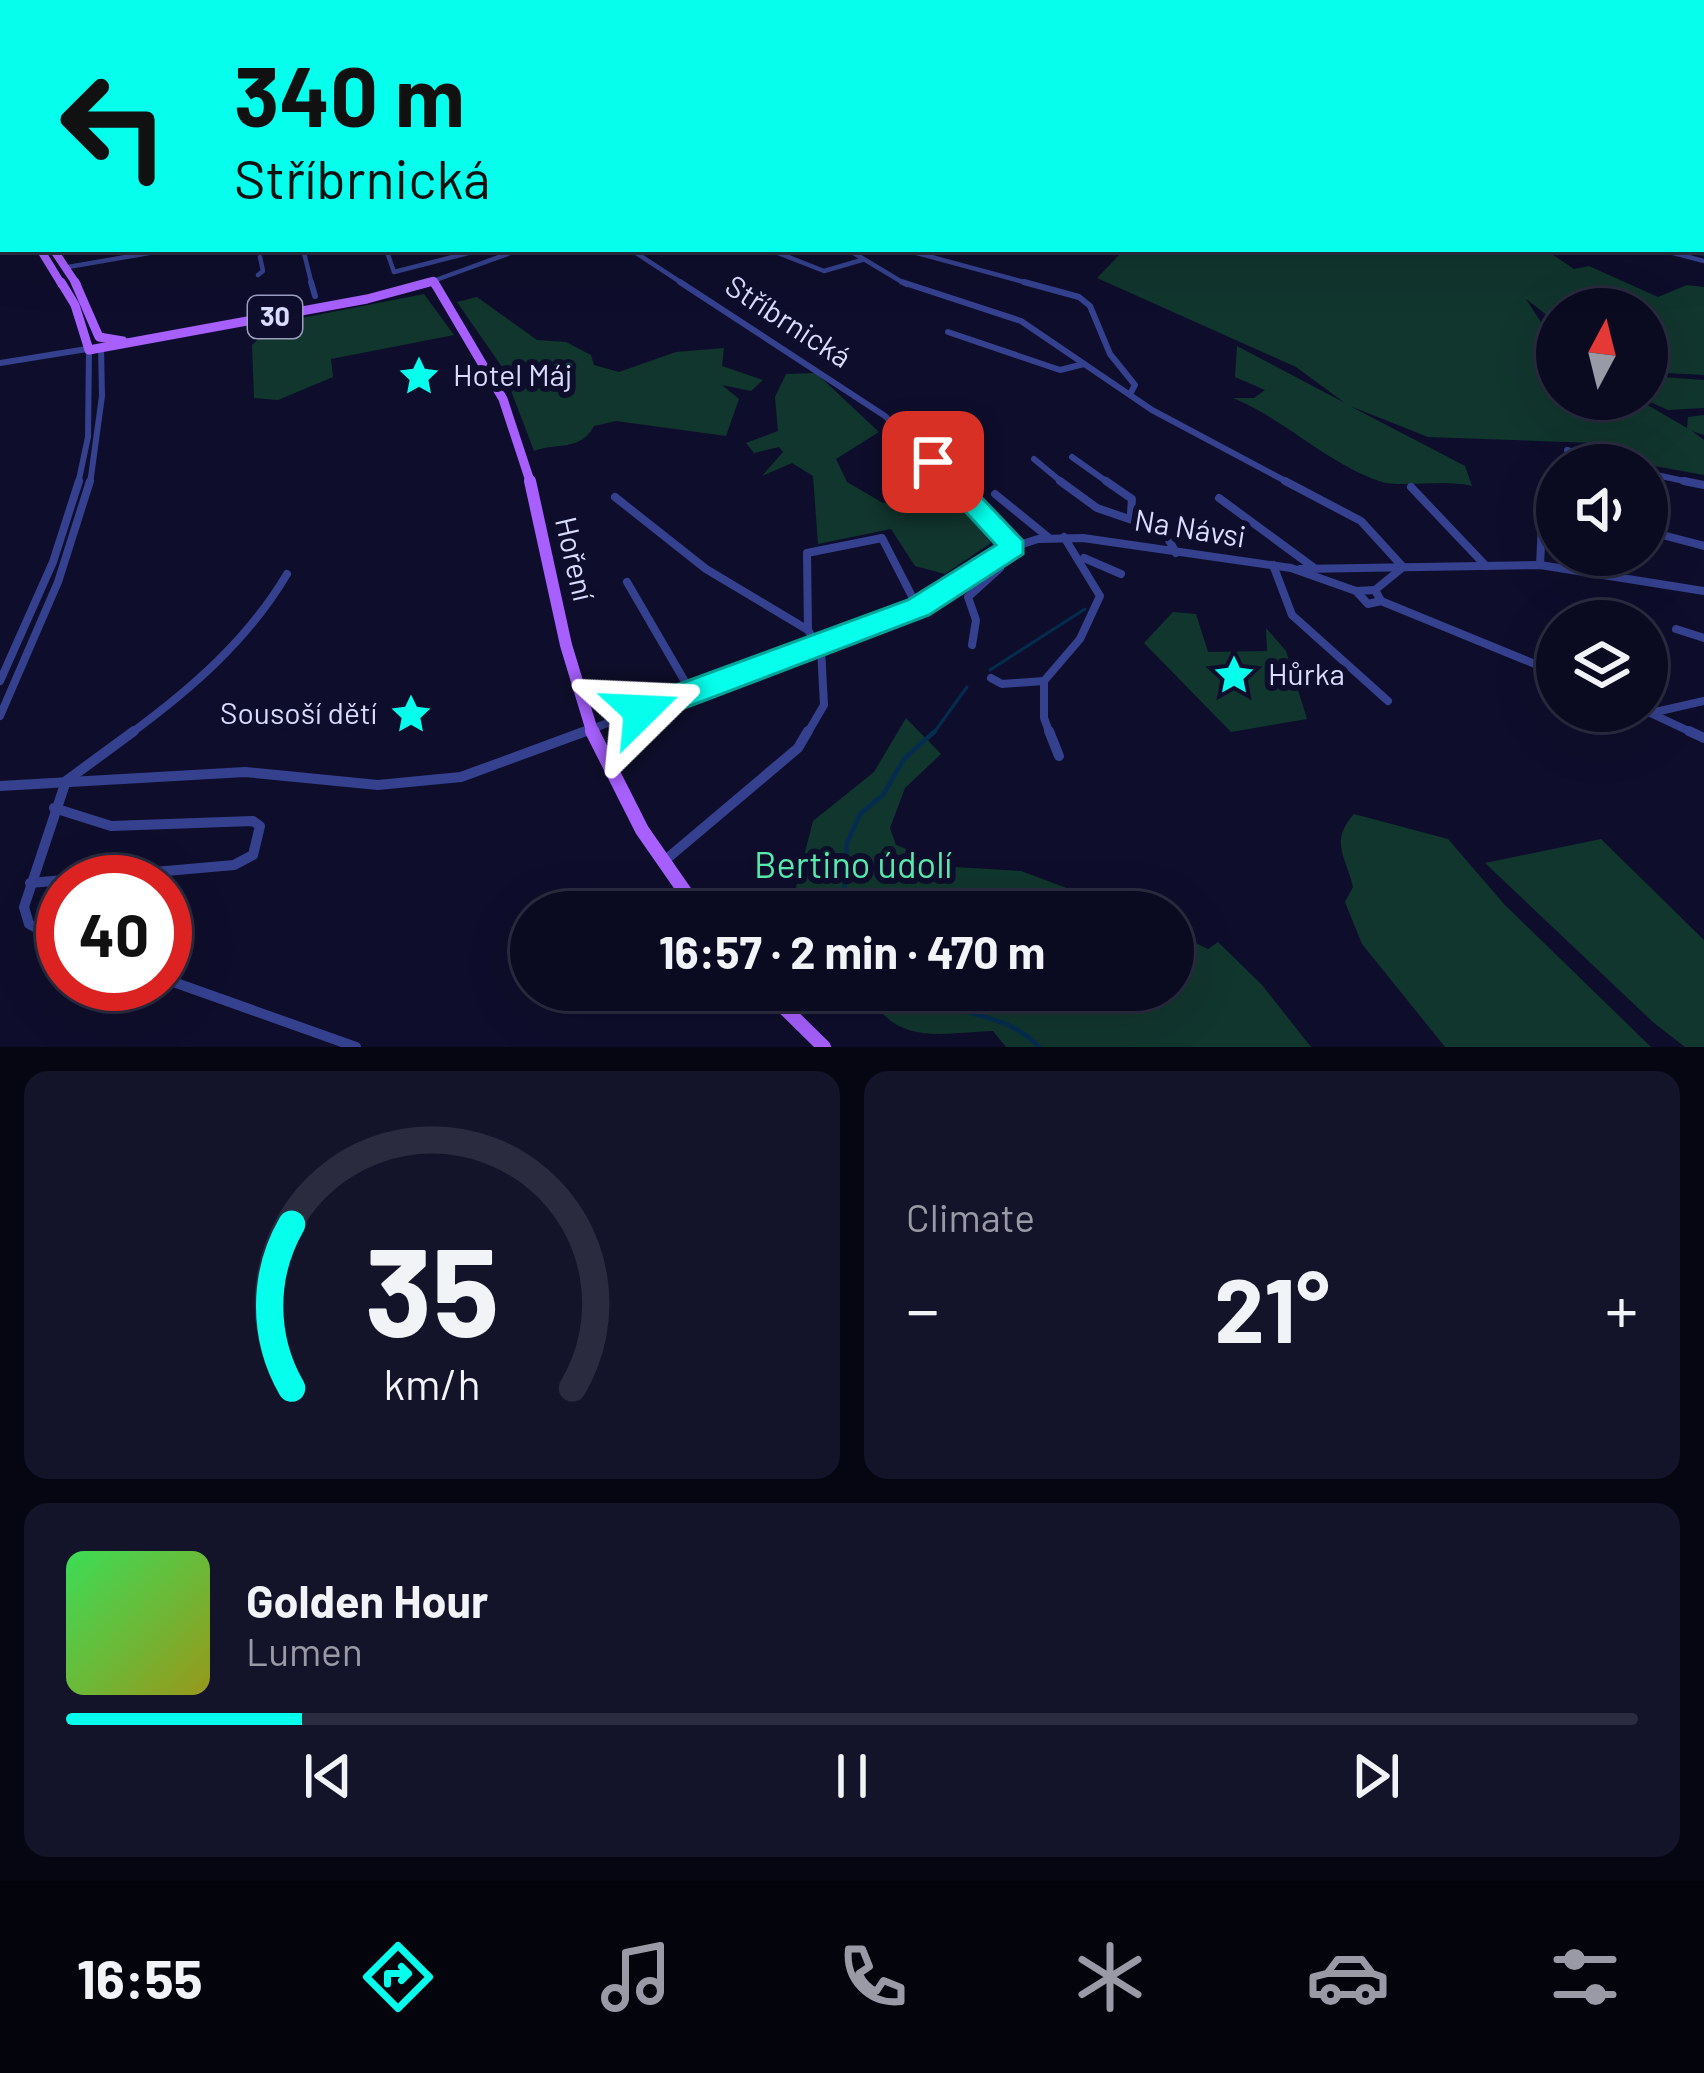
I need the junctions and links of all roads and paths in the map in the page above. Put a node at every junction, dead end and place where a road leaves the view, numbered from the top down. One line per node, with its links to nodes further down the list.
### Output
1 (42, 252): 25 (main road)
2 (56, 252): 18 (main road)
3 (304, 252): 21 (street)
4 (387, 252): 16 (street)
5 (441, 252): 16 (street)
6 (474, 252): 16 (street)
7 (512, 252): 20 (street)
8 (634, 252): 44 (street, Stříbrnická)
9 (775, 252): 15 (street)
10 (851, 252): 15 (street)
11 (913, 252): 30 (street)
12 (1670, 252): 17 (street)
13 (149, 253): 18 (street)
14 (260, 257): 19 (street)
15 (863, 260): 29 (street)
16 (444, 261)
17 (1704, 261)
18 (68, 267): 23 (main road)
19 (258, 275)
20 (433, 281): 24 (main road, 30); 78 (main road, Hoření)
21 (315, 296)
22 (948, 332): 29 (street)
23 (100, 345): 24 (main road, 30); 25 (main road, 30); 28 (street)
24 (116, 346): 28 (street)
25 (88, 349): 26 (street); 26 (street); 70 (street)
26 (64, 353): 27 (street)
27 (0, 363)
28 (103, 364): 76 (street)
29 (1085, 364): 30 (street)
30 (1130, 394): 52 (street)
31 (1072, 457): 39 (street)
32 (1034, 459): 39 (street)
33 (1668, 477): 34 (street)
34 (1704, 485)
35 (1411, 487): 49 (street)
36 (995, 494): 42 (street)
37 (615, 496): 64 (street)
38 (1220, 498): 51 (street)
39 (1131, 513): 45 (street)
40 (1064, 536): 42 (street, Na Návsi); 45 (street, Na Návsi); 46 (street)
41 (1668, 536): 43 (street)
42 (1048, 537): 44 (street, Na Návsi)
43 (1704, 545)
44 (1013, 547): 47 (street, Na Návsi)
45 (1176, 553): 48 (street, Na Návsi)
46 (1078, 556): 55 (street); 71 (street)
47 (994, 558): 62 (street, Na Návsi); 66 (street)
48 (1273, 566): 53 (street, Na Návsi); 73 (street)
49 (1486, 566): 50 (street); 52 (street)
50 (1536, 566)
51 (1312, 567): 52 (street); 53 (street)
52 (1403, 567): 58 (street)
53 (1299, 569): 59 (street, Na Návsi)
54 (286, 574): 81 (street)
55 (1121, 574)
56 (1606, 576): 60 (street)
57 (627, 582): 72 (street)
58 (1375, 590): 59 (street); 61 (street)
59 (1356, 591): 61 (street, Na Návsi)
60 (1704, 591)
61 (1381, 601): 68 (street, Na Návsi)
62 (918, 608): 64 (street); 67 (street, Na Návsi)
63 (1676, 628): 65 (street)
64 (808, 630): 67 (street)
65 (1704, 638)
66 (972, 646)
67 (819, 647): 72 (street, Na Návsi); 84 (street)
68 (1536, 664)
69 (991, 678): 71 (street)
70 (0, 681)
71 (1044, 681): 80 (street)
72 (691, 692): 78 (street, Na Návsi)
73 (1388, 701)
74 (1704, 701): 75 (street)
75 (1668, 708)
76 (0, 716)
77 (1668, 721): 79 (street)
78 (592, 731): 81 (street, Na Návsi); 84 (main road, Hoření)
79 (1704, 738)
80 (1059, 756)
81 (65, 781): 82 (street, Na Návsi); 83 (street)
82 (0, 786)
83 (53, 808): 85 (street); 85 (street)
84 (662, 862): 86 (main road, Hoření)
85 (30, 883): 87 (street)
86 (683, 891)
87 (36, 928)
88 (192, 989): 90 (street)
89 (787, 1011): 91 (main road)
90 (356, 1047)
91 (824, 1047)

